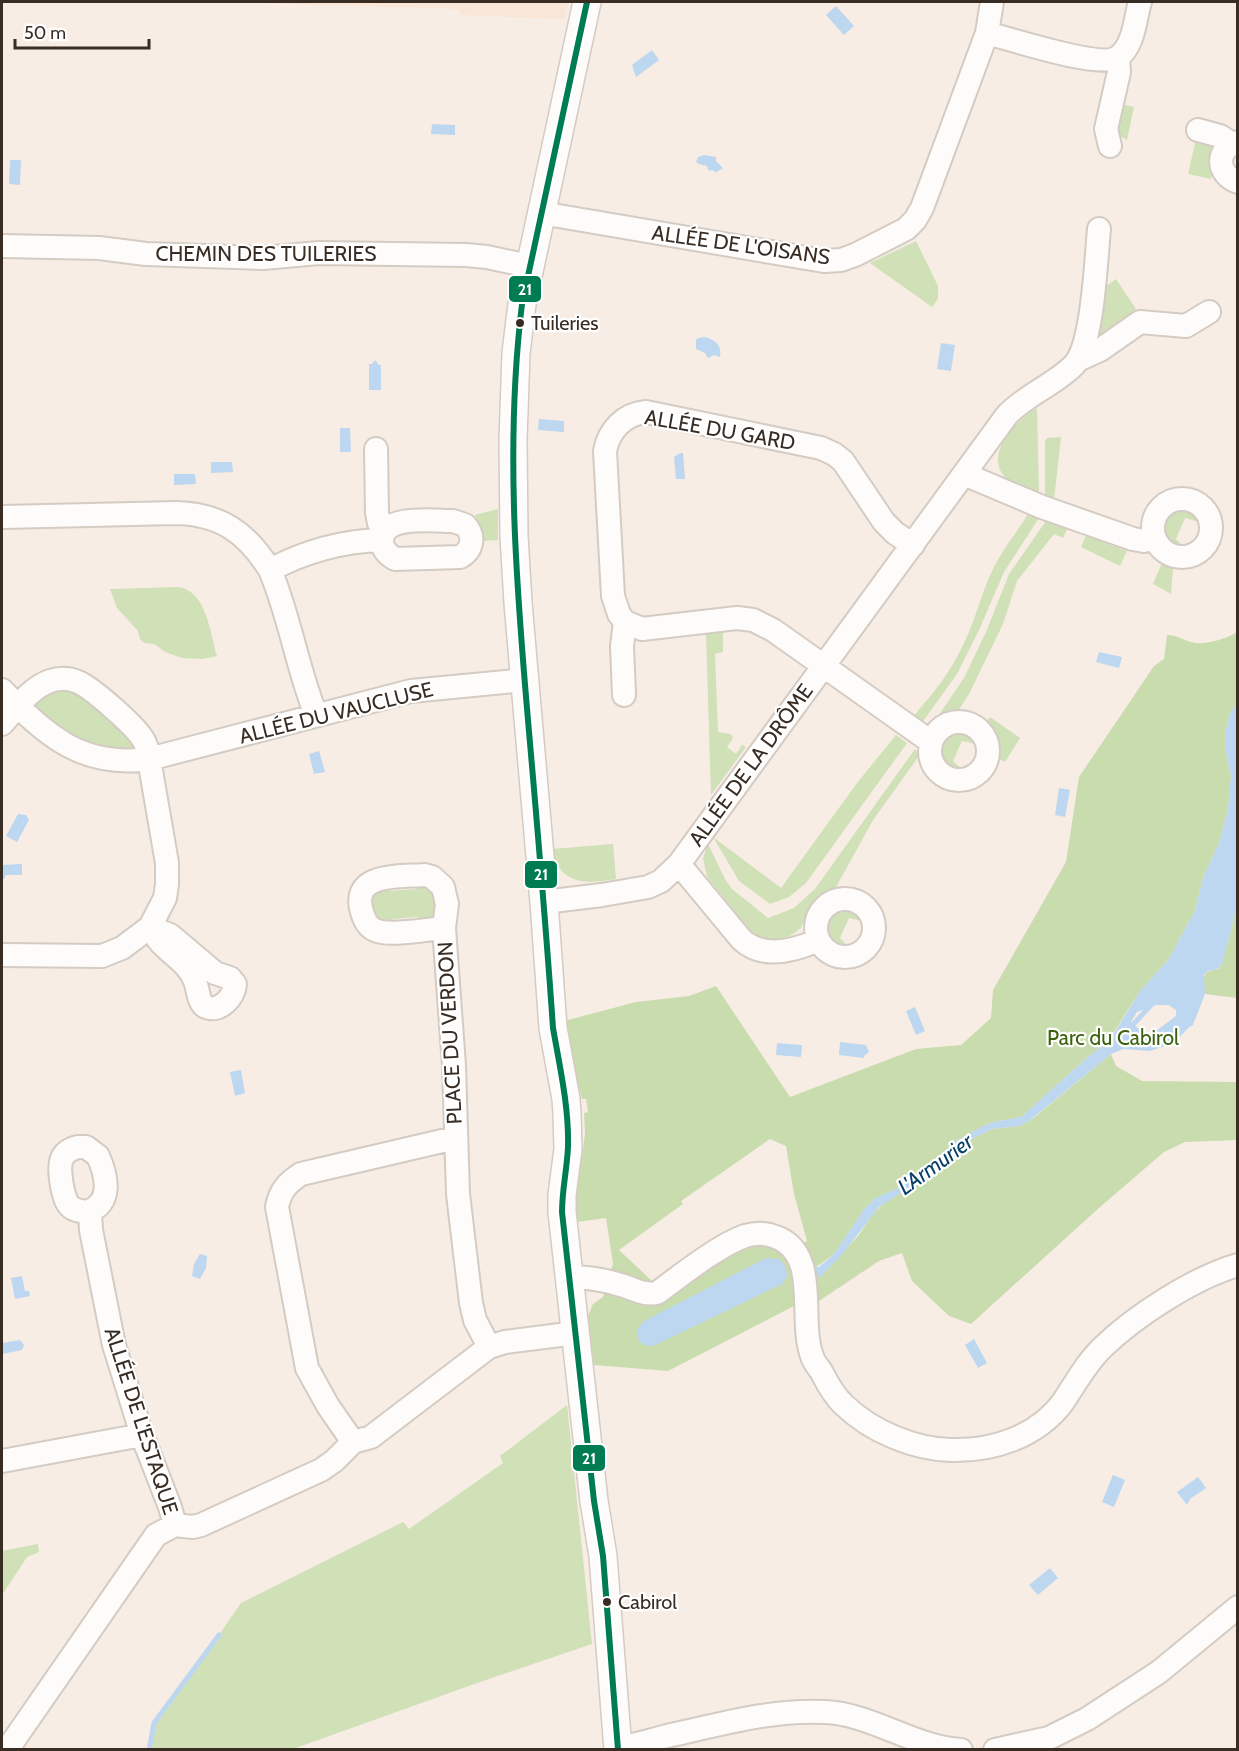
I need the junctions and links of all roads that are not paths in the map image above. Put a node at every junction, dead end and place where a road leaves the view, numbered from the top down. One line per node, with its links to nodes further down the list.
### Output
1 (587, 2): 10 (main road)
2 (992, 2): 4 (street, ALLÉE DE L'OISANS)
3 (1140, 2): 5 (street)
4 (987, 33): 5 (street); 10 (street, ALLÉE DE L'OISANS)
5 (1118, 57): 8 (street)
6 (1198, 130): 7 (street)
7 (1235, 143): 9 (street)
8 (1110, 146)
9 (1238, 182)
10 (541, 213): 13 (main road)
11 (1099, 230): 15 (street)
12 (2, 246): 13 (street, CHEMIN DES TUILERIES)
13 (529, 266): 24 (main road)
14 (1209, 312): 15 (street, ALLÉE DE LA DRÔME)
15 (1078, 360): 17 (street, ALLÉE DE LA DRÔME)
16 (376, 448): 21 (street)
17 (964, 474): 19 (street); 20 (street, ALLÉE DE LA DRÔME)
18 (2, 517): 21 (street)
19 (1154, 538)
20 (913, 545): 22 (street, ALLÉE DU GARD); 23 (street, ALLÉE DE LA DRÔME)
21 (270, 570): 28 (street)
22 (625, 622): 23 (street); 26 (street, ALLÉE DU GARD)
23 (823, 666): 30 (street, ALLÉE DE LA DRÔME); 32 (street, ALLÉE DE LA DRÔME)
24 (525, 680): 28 (street, ALLÉE DU VAUCLUSE); 33 (main road)
25 (2, 690): 27 (street, ALLÉE DU VAUCLUSE)
26 (624, 695)
27 (18, 706): 29 (street); 31 (street, ALLÉE DU VAUCLUSE); 31 (street)
28 (316, 715): 31 (street, ALLÉE DU VAUCLUSE)
29 (2, 724)
30 (931, 742)
31 (149, 759): 36 (street)
32 (679, 864): 33 (street, ALLÉE DE LA DRÔME); 35 (street, ALLÉE DE LA DRÔME)
33 (544, 902): 40 (main road)
34 (444, 928): 37 (street, PLACE DU VERDON)
35 (818, 940)
36 (2, 955)
37 (455, 1138): 42 (street, PLACE DU VERDON); 44 (street)
38 (90, 1211): 43 (street, ALLÉE DE L'ESTAQUE)
39 (1238, 1264): 40 (street)
40 (570, 1278): 41 (main road)
41 (576, 1333): 42 (street); 48 (main road)
42 (489, 1347): 44 (street)
43 (142, 1436): 45 (street); 46 (street, ALLÉE DE L'ESTAQUE)
44 (353, 1442): 46 (street)
45 (2, 1461)
46 (175, 1525): 49 (street)
47 (1238, 1607): 51 (street)
48 (618, 1748): 50 (street)
49 (8, 1749)
50 (961, 1749)
51 (995, 1749)

